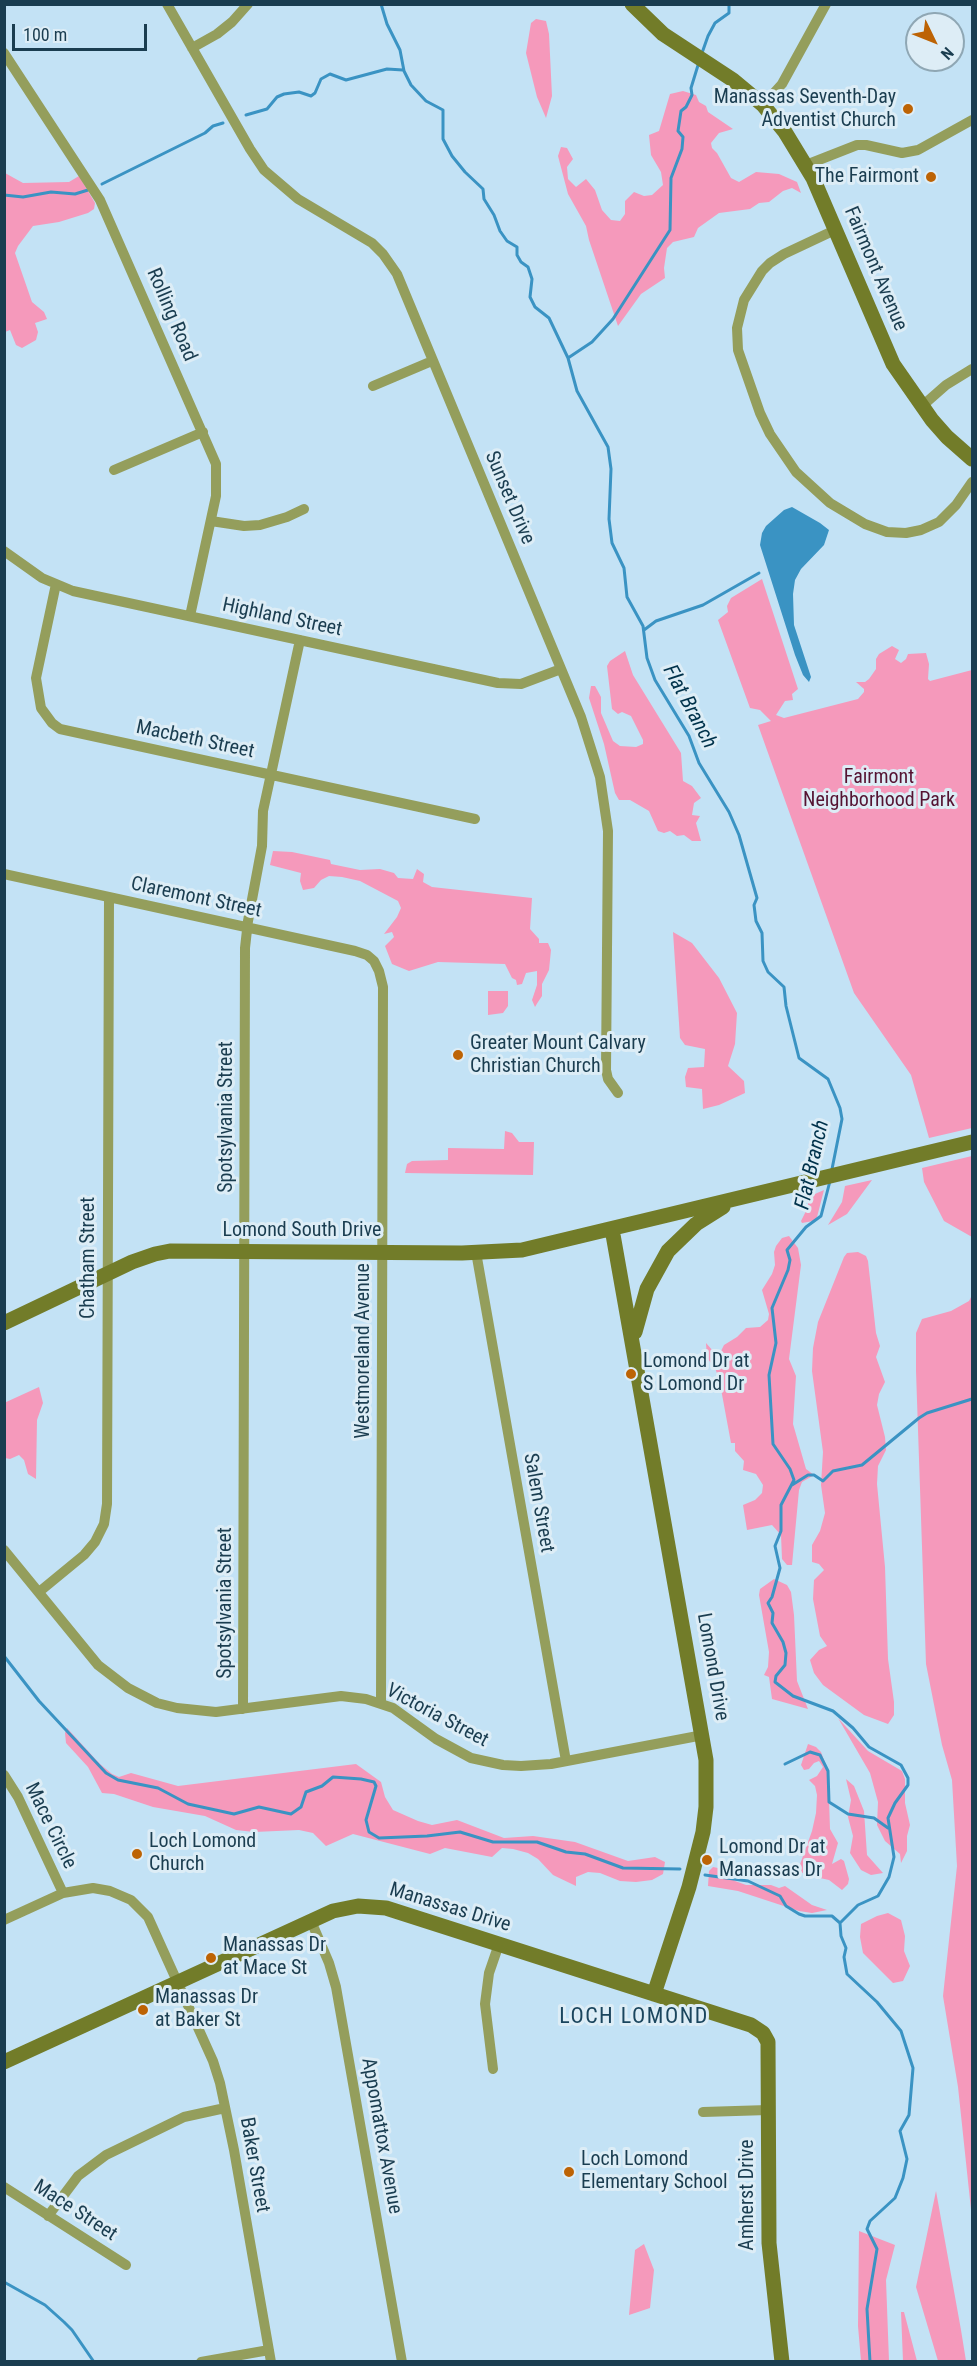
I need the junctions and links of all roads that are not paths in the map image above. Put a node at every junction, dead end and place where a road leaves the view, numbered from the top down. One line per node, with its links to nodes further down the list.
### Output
1 (167, 4): 5 (street, Sunset Drive)
2 (248, 4): 5 (street)
3 (632, 4): 7 (main road, Fairmont Avenue)
4 (826, 4): 7 (street)
5 (192, 48): 11 (street, Sunset Drive)
6 (4, 53): 15 (street, Rolling Road)
7 (763, 105): 9 (main road, Fairmont Avenue)
8 (972, 120): 9 (street)
9 (806, 165): 10 (main road, Fairmont Avenue)
10 (835, 230): 14 (main road, Fairmont Avenue); 18 (street)
11 (432, 361): 13 (street); 25 (street, Sunset Drive)
12 (972, 369): 14 (street)
13 (373, 386)
14 (921, 406): 16 (main road, Fairmont Avenue)
15 (202, 432): 17 (street); 20 (street, Rolling Road)
16 (972, 459)
17 (114, 470)
18 (972, 482)
19 (304, 509): 20 (street)
20 (211, 521): 23 (street, Rolling Road)
21 (4, 551): 22 (street, Highland Street)
22 (56, 584): 23 (street, Highland Street); 26 (street, Macbeth Street)
23 (190, 616): 24 (street, Highland Street)
24 (300, 640): 25 (street, Highland Street); 26 (street, Spotsylvania Street)
25 (561, 669): 32 (street, Sunset Drive)
26 (270, 775): 27 (street, Macbeth Street); 30 (street, Spotsylvania Street)
27 (475, 819)
28 (4, 874): 29 (street, Claremont Street)
29 (109, 897): 30 (street, Claremont Street); 39 (street, Chatham Street)
30 (247, 927): 31 (street, Claremont Street); 36 (street, Spotsylvania Street)
31 (376, 965): 37 (street, Westmoreland Avenue)
32 (618, 1093)
33 (972, 1142): 34 (main road, Lomond Drive)
34 (744, 1197): 35 (main road, Lomond Drive); 41 (main road, Lomond Drive)
35 (612, 1229): 38 (main road, Lomond South Drive); 41 (main road, Lomond Drive)
36 (244, 1252): 37 (main road, Lomond South Drive); 39 (main road, Lomond South Drive); 45 (street, Spotsylvania Street)
37 (382, 1252): 38 (main road, Lomond South Drive); 44 (street, Westmoreland Avenue)
38 (476, 1252): 47 (street, Salem Street)
39 (107, 1274): 40 (main road, Lomond South Drive); 43 (street, Chatham Street)
40 (4, 1323)
41 (634, 1344): 46 (main road, Lomond Drive)
42 (4, 1550): 43 (street, Victoria Street)
43 (39, 1592): 45 (street, Victoria Street)
44 (381, 1703): 45 (street, Victoria Street); 47 (street, Victoria Street)
45 (243, 1709)
46 (703, 1735): 47 (street, Victoria Street); 54 (main road, Lomond Drive)
47 (566, 1761)
48 (4, 1775): 49 (street, Mace Circle)
49 (63, 1893): 50 (street); 53 (street)
50 (4, 1920)
51 (311, 1921): 52 (main road, Manassas Drive); 53 (main road, Manassas Drive); 66 (street, Appomattox Avenue)
52 (499, 1944): 54 (main road, Manassas Drive); 57 (street)
53 (178, 1982): 56 (main road, Manassas Drive); 58 (street, Baker Street)
54 (654, 1994): 55 (main road, Manassas Drive)
55 (760, 2030): 59 (main road, Amherst Drive)
56 (4, 2062)
57 (493, 2069)
58 (225, 2108): 62 (street); 64 (street, Baker Street)
59 (768, 2110): 60 (street); 67 (main road, Amherst Drive)
60 (703, 2112)
61 (4, 2187): 62 (street, Mace Street)
62 (48, 2216): 63 (street, Mace Street)
63 (126, 2265)
64 (270, 2356): 65 (street)
65 (201, 2361)
66 (402, 2361)
67 (782, 2361)

